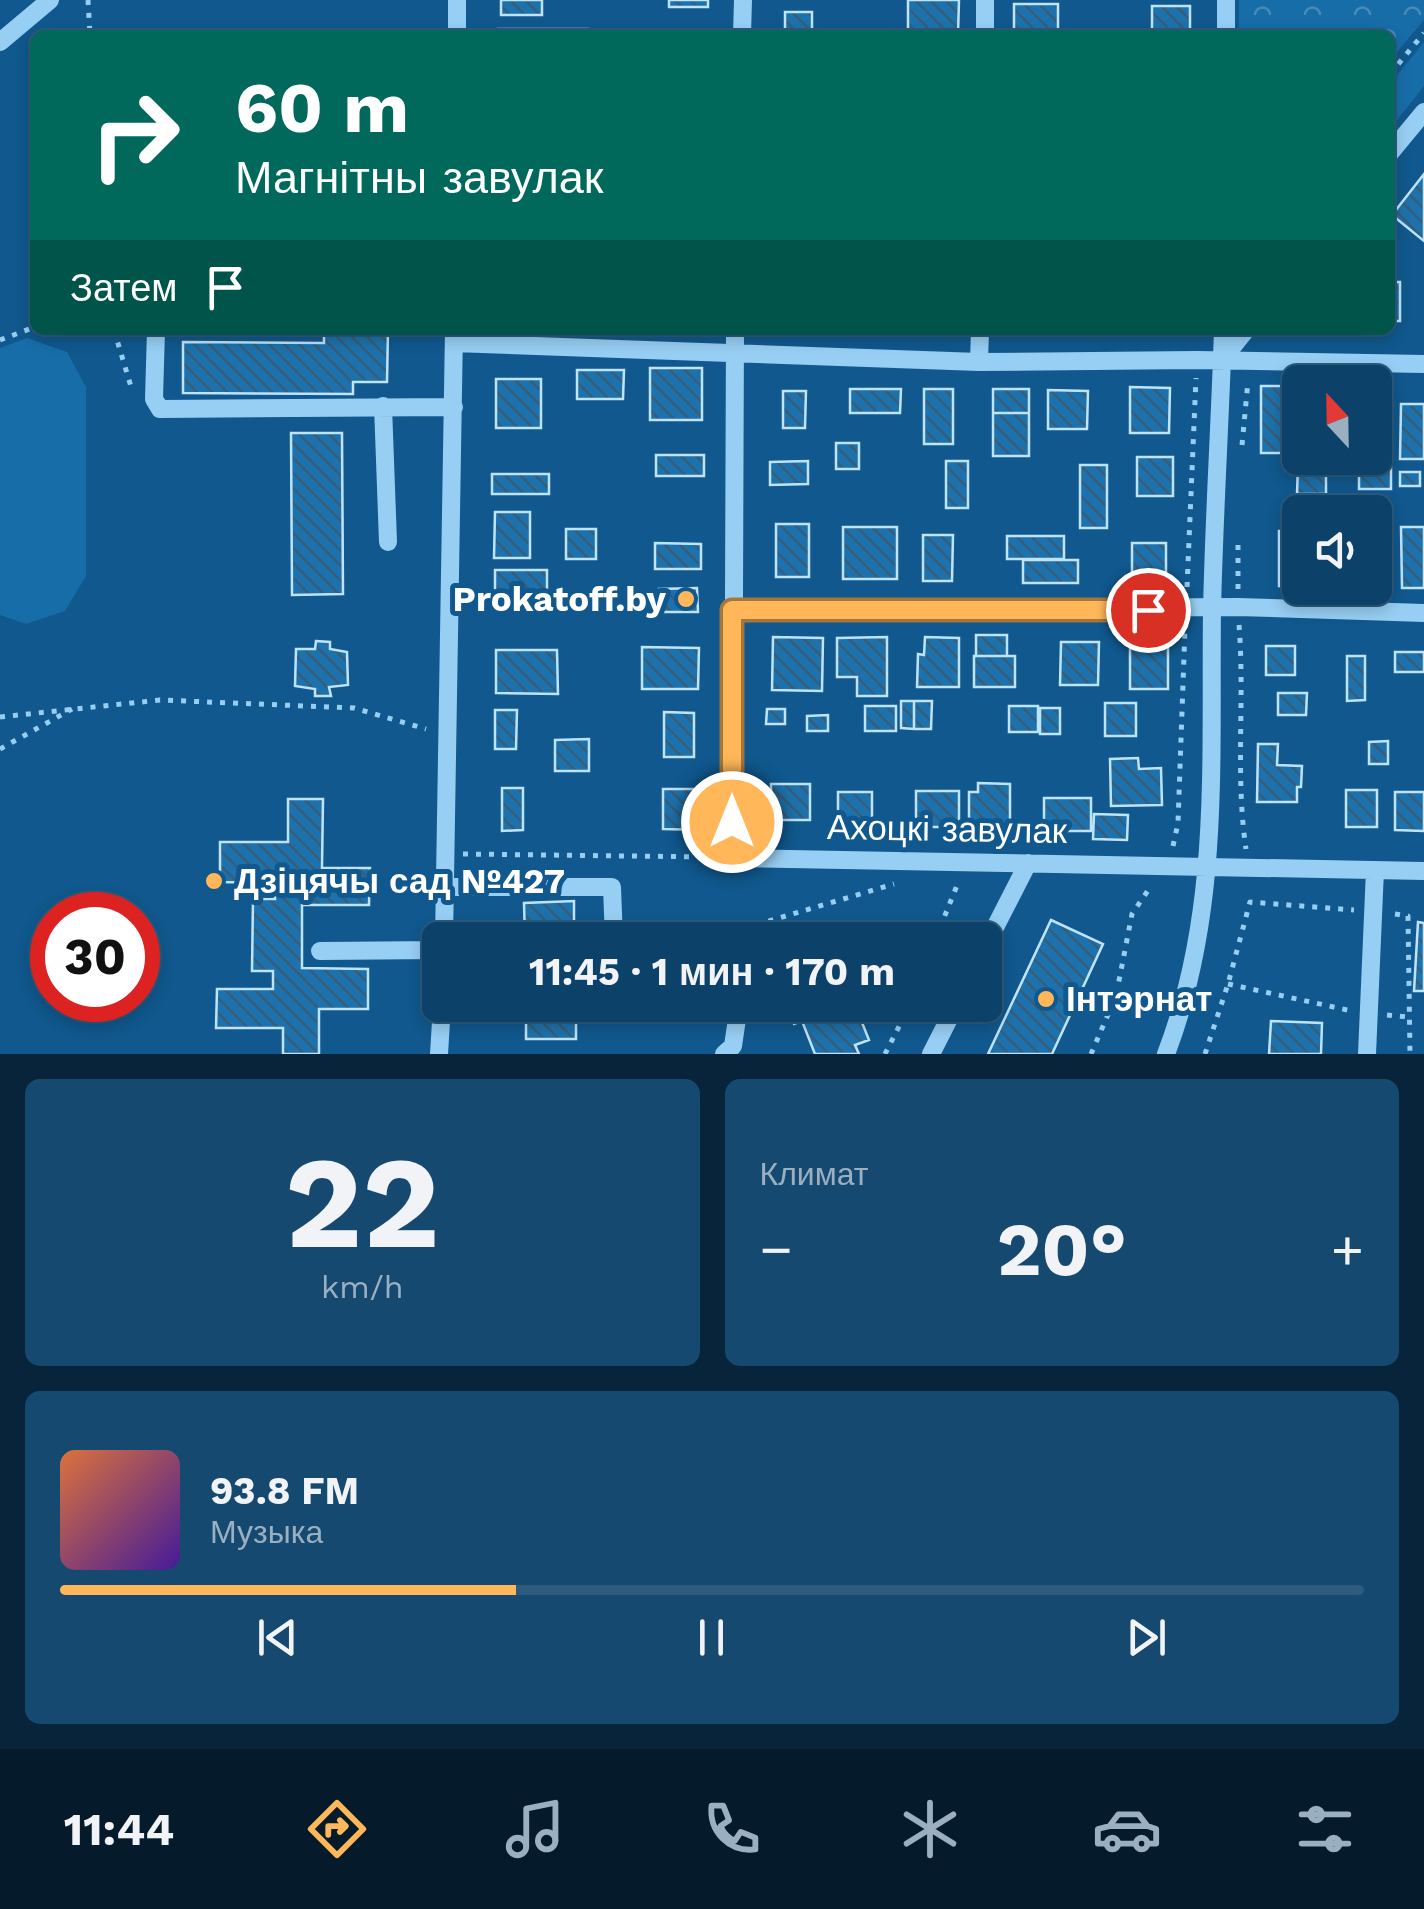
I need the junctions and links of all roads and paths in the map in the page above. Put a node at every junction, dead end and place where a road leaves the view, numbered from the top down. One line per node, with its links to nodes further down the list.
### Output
1 (50, 0): 13 (street)
2 (88, 0): 7 (path)
3 (457, 0): 8 (street)
4 (743, 0): 9 (street)
5 (986, 0): 10 (street)
6 (1226, 0): 11 (street)
7 (90, 30)
8 (457, 30)
9 (742, 30)
10 (985, 30)
11 (1226, 30)
12 (1424, 33): 14 (path)
13 (0, 42)
14 (1395, 68)
15 (1424, 112): 16 (street)
16 (1395, 147)
17 (30, 329): 25 (path)
18 (115, 335): 32 (path)
19 (156, 335): 33 (street)
20 (735, 335): 26 (street)
21 (980, 335): 30 (street)
22 (1223, 335): 28 (street)
23 (1242, 335): 28 (street)
24 (454, 337): 26 (street); 34 (street)
25 (0, 340)
26 (734, 355): 30 (street); 40 (street)
27 (1196, 360): 28 (street); 30 (street); 41 (path)
28 (1222, 361): 29 (street); 39 (street)
29 (1250, 361): 31 (street); 35 (path)
30 (979, 362)
31 (1424, 364)
32 (134, 398)
33 (383, 406): 34 (street); 37 (street)
34 (454, 407): 45 (street)
35 (1241, 457)
36 (1238, 528): 38 (path)
37 (388, 542)
38 (1238, 607): 39 (street); 42 (street); 53 (path)
39 (1212, 608): 41 (street); 52 (street)
40 (732, 610): 41 (street); 48 (street)
41 (1186, 610): 51 (path)
42 (1424, 612)
43 (75, 708): 44 (path); 45 (path); 46 (path)
44 (0, 716)
45 (448, 736): 47 (street)
46 (0, 749)
47 (445, 853): 48 (path); 57 (street)
48 (733, 858): 49 (street, Ахоцкі завулак)
49 (966, 862): 50 (street, Ахоцкі завулак); 63 (path)
50 (1028, 864): 51 (street, Ахоцкі завулак); 64 (street)
51 (1165, 866): 52 (street, Ахоцкі завулак); 77 (path)
52 (1208, 867): 53 (street, Ахоцкі завулак); 78 (street)
53 (1249, 868): 54 (street, Ахоцкі завулак); 58 (path)
54 (1375, 870): 55 (street, Ахоцкі завулак); 59 (street)
55 (1424, 871)
56 (911, 879): 62 (path)
57 (445, 887): 60 (street); 61 (street)
58 (1250, 902): 59 (path); 67 (path)
59 (1374, 912): 68 (street); 81 (path)
60 (444, 922)
61 (613, 922)
62 (765, 922)
63 (943, 922)
64 (998, 922)
65 (422, 950): 66 (street)
66 (320, 951)
67 (1228, 984): 68 (path); 79 (path)
68 (1369, 1014): 80 (street)
69 (441, 1022): 73 (street)
70 (737, 1022): 74 (street)
71 (902, 1022): 75 (path)
72 (947, 1022): 76 (street)
73 (439, 1054)
74 (724, 1054)
75 (886, 1054)
76 (930, 1054)
77 (1090, 1054)
78 (1166, 1054)
79 (1204, 1054)
80 (1367, 1054)
81 (1410, 1054)

